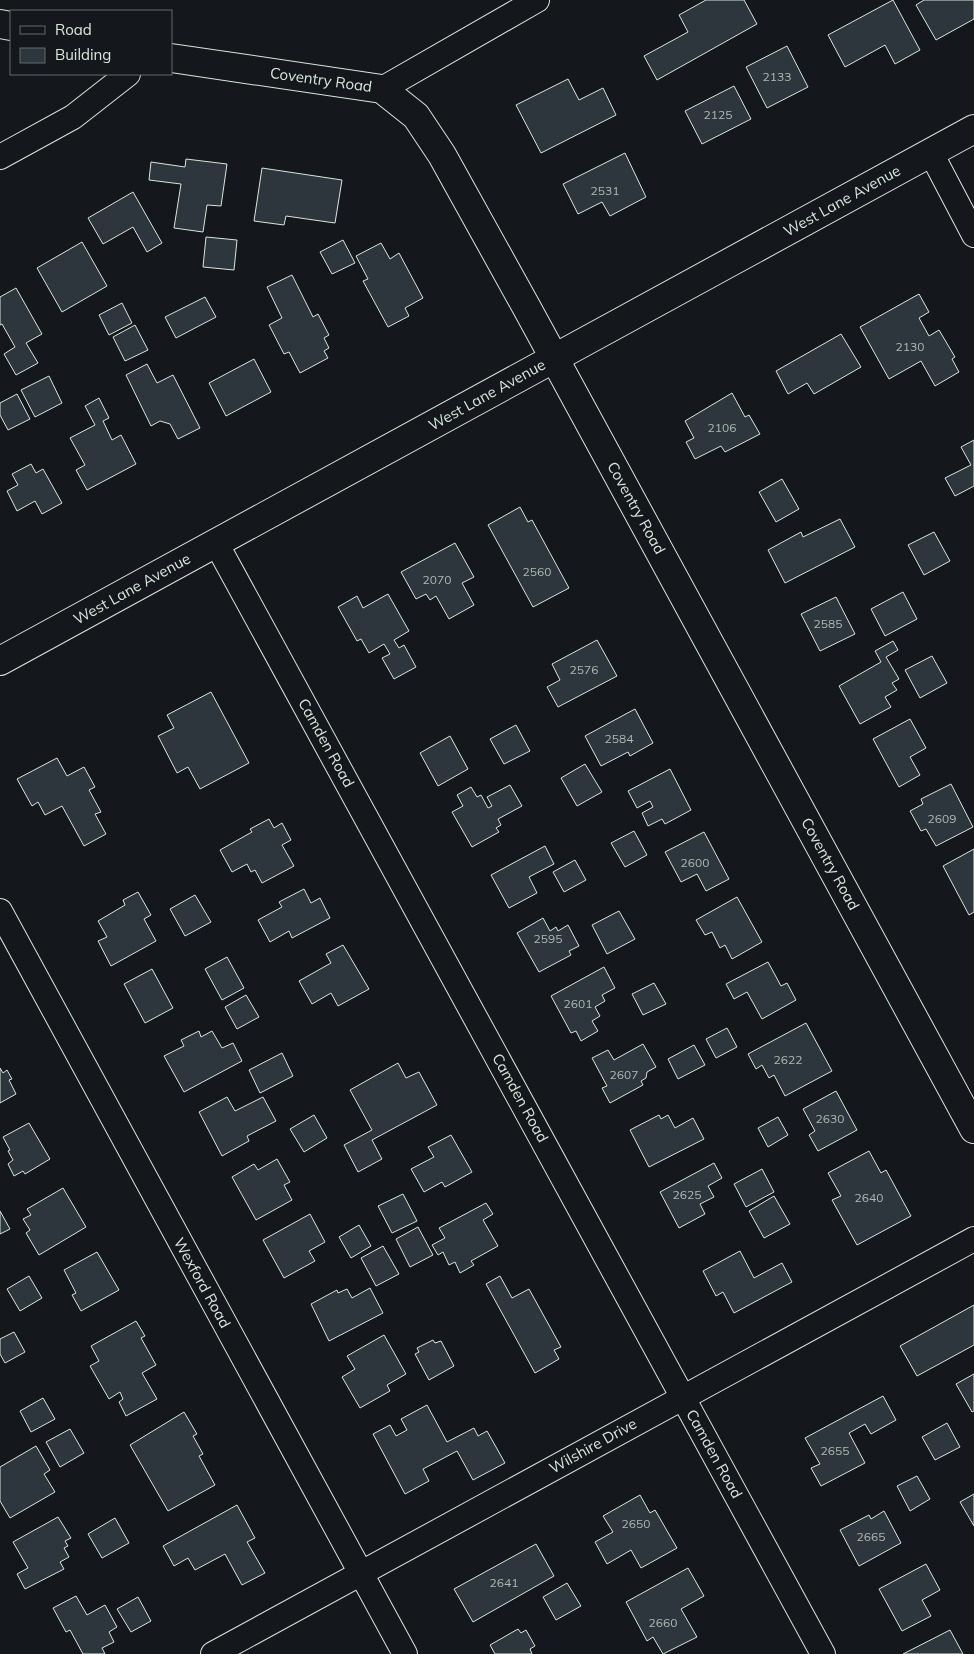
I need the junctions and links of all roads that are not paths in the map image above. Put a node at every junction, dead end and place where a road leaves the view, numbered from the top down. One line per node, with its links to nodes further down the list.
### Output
1 (537, 0): 4 (street)
2 (172, 58): 4 (street, Coventry Road)
3 (127, 75): 7 (street)
4 (382, 89): 9 (street, Coventry Road)
5 (974, 129): 6 (street, West Lane Avenue)
6 (931, 153): 8 (street); 9 (street, West Lane Avenue)
7 (0, 157)
8 (974, 235)
9 (554, 358): 10 (street, West Lane Avenue); 13 (street, Coventry Road)
10 (216, 543): 11 (street, West Lane Avenue); 15 (street, Camden Road)
11 (0, 661)
12 (0, 911): 16 (street, Wexford Road)
13 (974, 1129)
14 (974, 1239): 15 (street, Wilshire Drive)
15 (683, 1397): 16 (street, Wilshire Drive); 19 (street, Camden Road)
16 (361, 1574): 17 (street, Wilshire Drive); 18 (street, Wexford Road)
17 (213, 1654)
18 (405, 1654)
19 (824, 1654)

